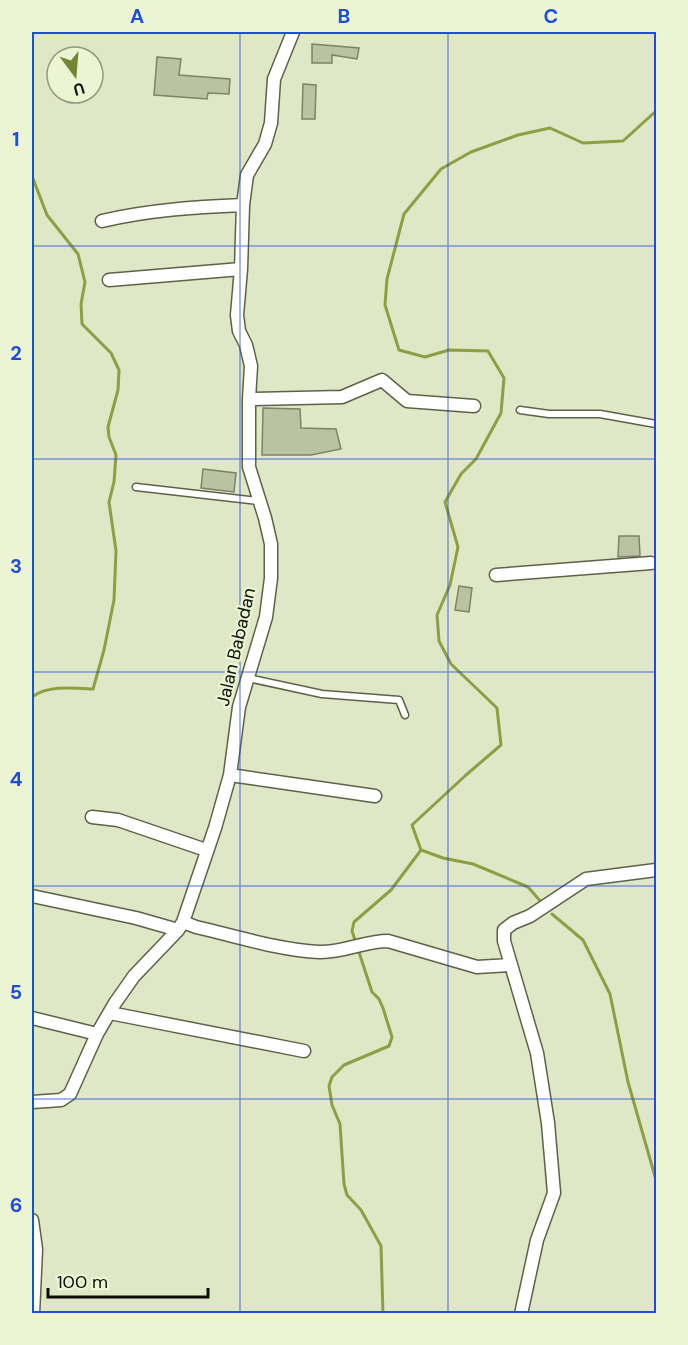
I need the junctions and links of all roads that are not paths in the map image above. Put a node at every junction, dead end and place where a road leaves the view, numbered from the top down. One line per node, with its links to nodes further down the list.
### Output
1 (292, 32): 2 (street, Jalan Babadan)
2 (243, 205): 3 (street); 4 (street, Jalan Babadan)
3 (102, 221)
4 (241, 269): 5 (street); 6 (street, Jalan Babadan)
5 (109, 280)
6 (249, 399): 7 (street); 11 (street, Jalan Babadan)
7 (474, 406)
8 (520, 410): 9 (lane)
9 (657, 424)
10 (136, 487): 11 (lane)
11 (260, 501): 14 (street, Jalan Babadan)
12 (651, 562): 13 (street)
13 (496, 575)
14 (248, 678): 15 (lane); 16 (street, Jalan Babadan)
15 (405, 716)
16 (230, 775): 17 (street); 19 (street, Jalan Babadan)
17 (375, 796)
18 (92, 817): 19 (street)
19 (206, 850): 22 (street, Jalan Babadan)
20 (657, 870): 23 (street)
21 (32, 896): 22 (street)
22 (181, 926): 23 (street); 24 (street, Jalan Babadan)
23 (511, 965): 31 (street)
24 (110, 1013): 26 (street, Jalan Babadan); 27 (street)
25 (32, 1018): 26 (street)
26 (97, 1034): 28 (street, Jalan Babadan)
27 (304, 1051)
28 (32, 1102)
29 (32, 1220): 30 (street)
30 (33, 1314)
31 (521, 1314)

